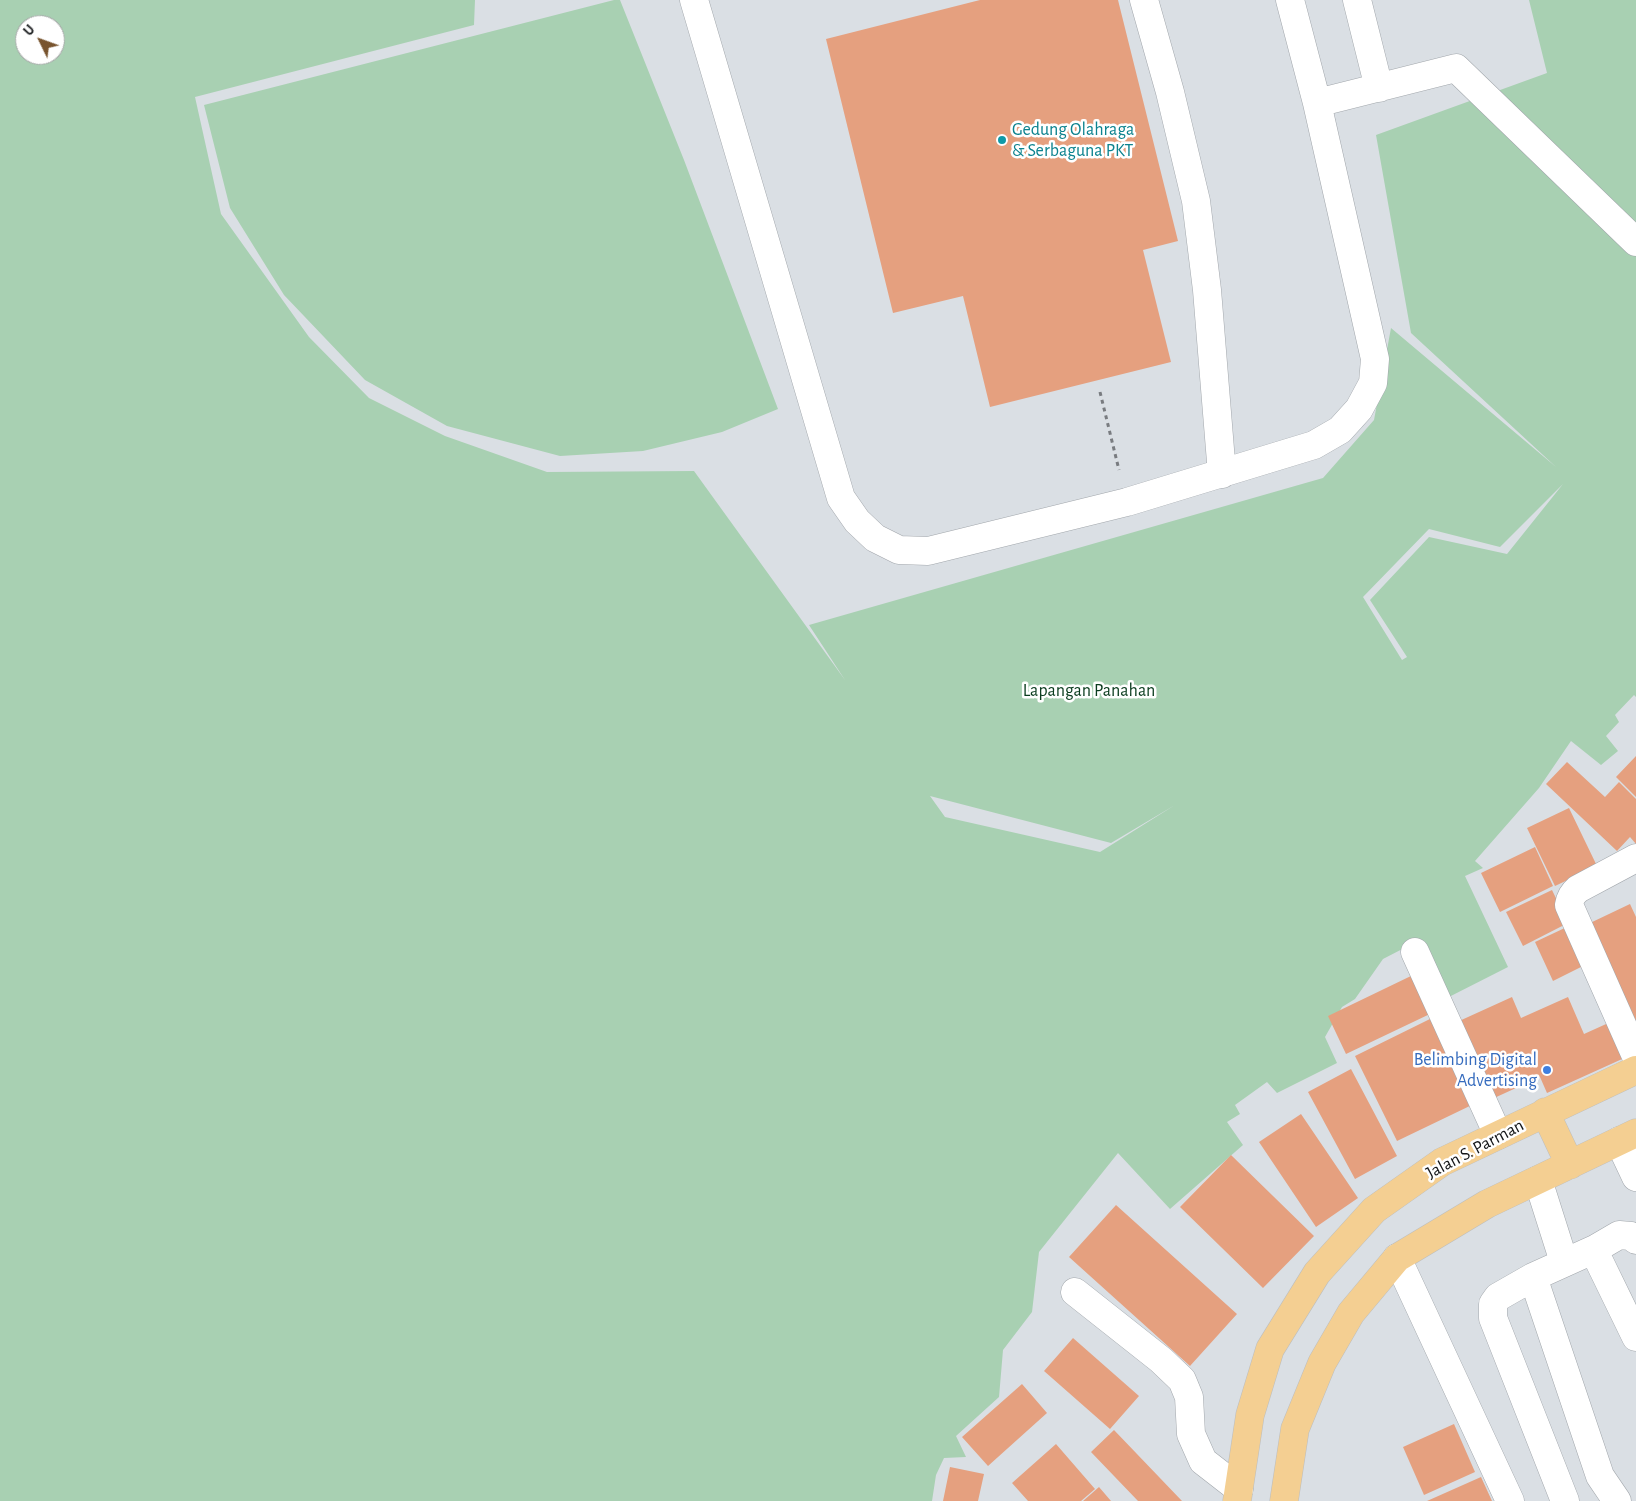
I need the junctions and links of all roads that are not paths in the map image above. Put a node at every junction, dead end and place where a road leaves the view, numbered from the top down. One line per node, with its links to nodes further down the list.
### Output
1 (1144, 0): 8 (street)
2 (1290, 0): 6 (street)
3 (1357, 0): 5 (street)
4 (700, 1): 8 (street)
5 (1379, 88): 6 (street); 7 (street)
6 (1317, 103): 8 (street)
7 (1636, 242)
8 (1222, 474)
9 (1636, 858): 11 (street)
10 (1415, 952): 14 (street)
11 (1636, 1056)
12 (1636, 1070): 13 (main road, Jalan S. Parman)
13 (1545, 1112): 14 (main road, Jalan S. Parman); 16 (main road)
14 (1498, 1135): 26 (main road, Jalan S. Parman)
15 (1627, 1137): 16 (main road); 17 (street)
16 (1570, 1165): 18 (main road)
17 (1636, 1177)
18 (1538, 1180): 21 (main road); 22 (street)
19 (1636, 1240): 20 (street)
20 (1595, 1249): 22 (street); 25 (street)
21 (1397, 1258): 27 (main road); 28 (street)
22 (1564, 1262): 23 (street)
23 (1533, 1277): 29 (street); 30 (street)
24 (1075, 1292): 26 (street)
25 (1636, 1337)
26 (1238, 1495)
27 (1284, 1501)
28 (1510, 1501)
29 (1565, 1501)
30 (1617, 1501)

